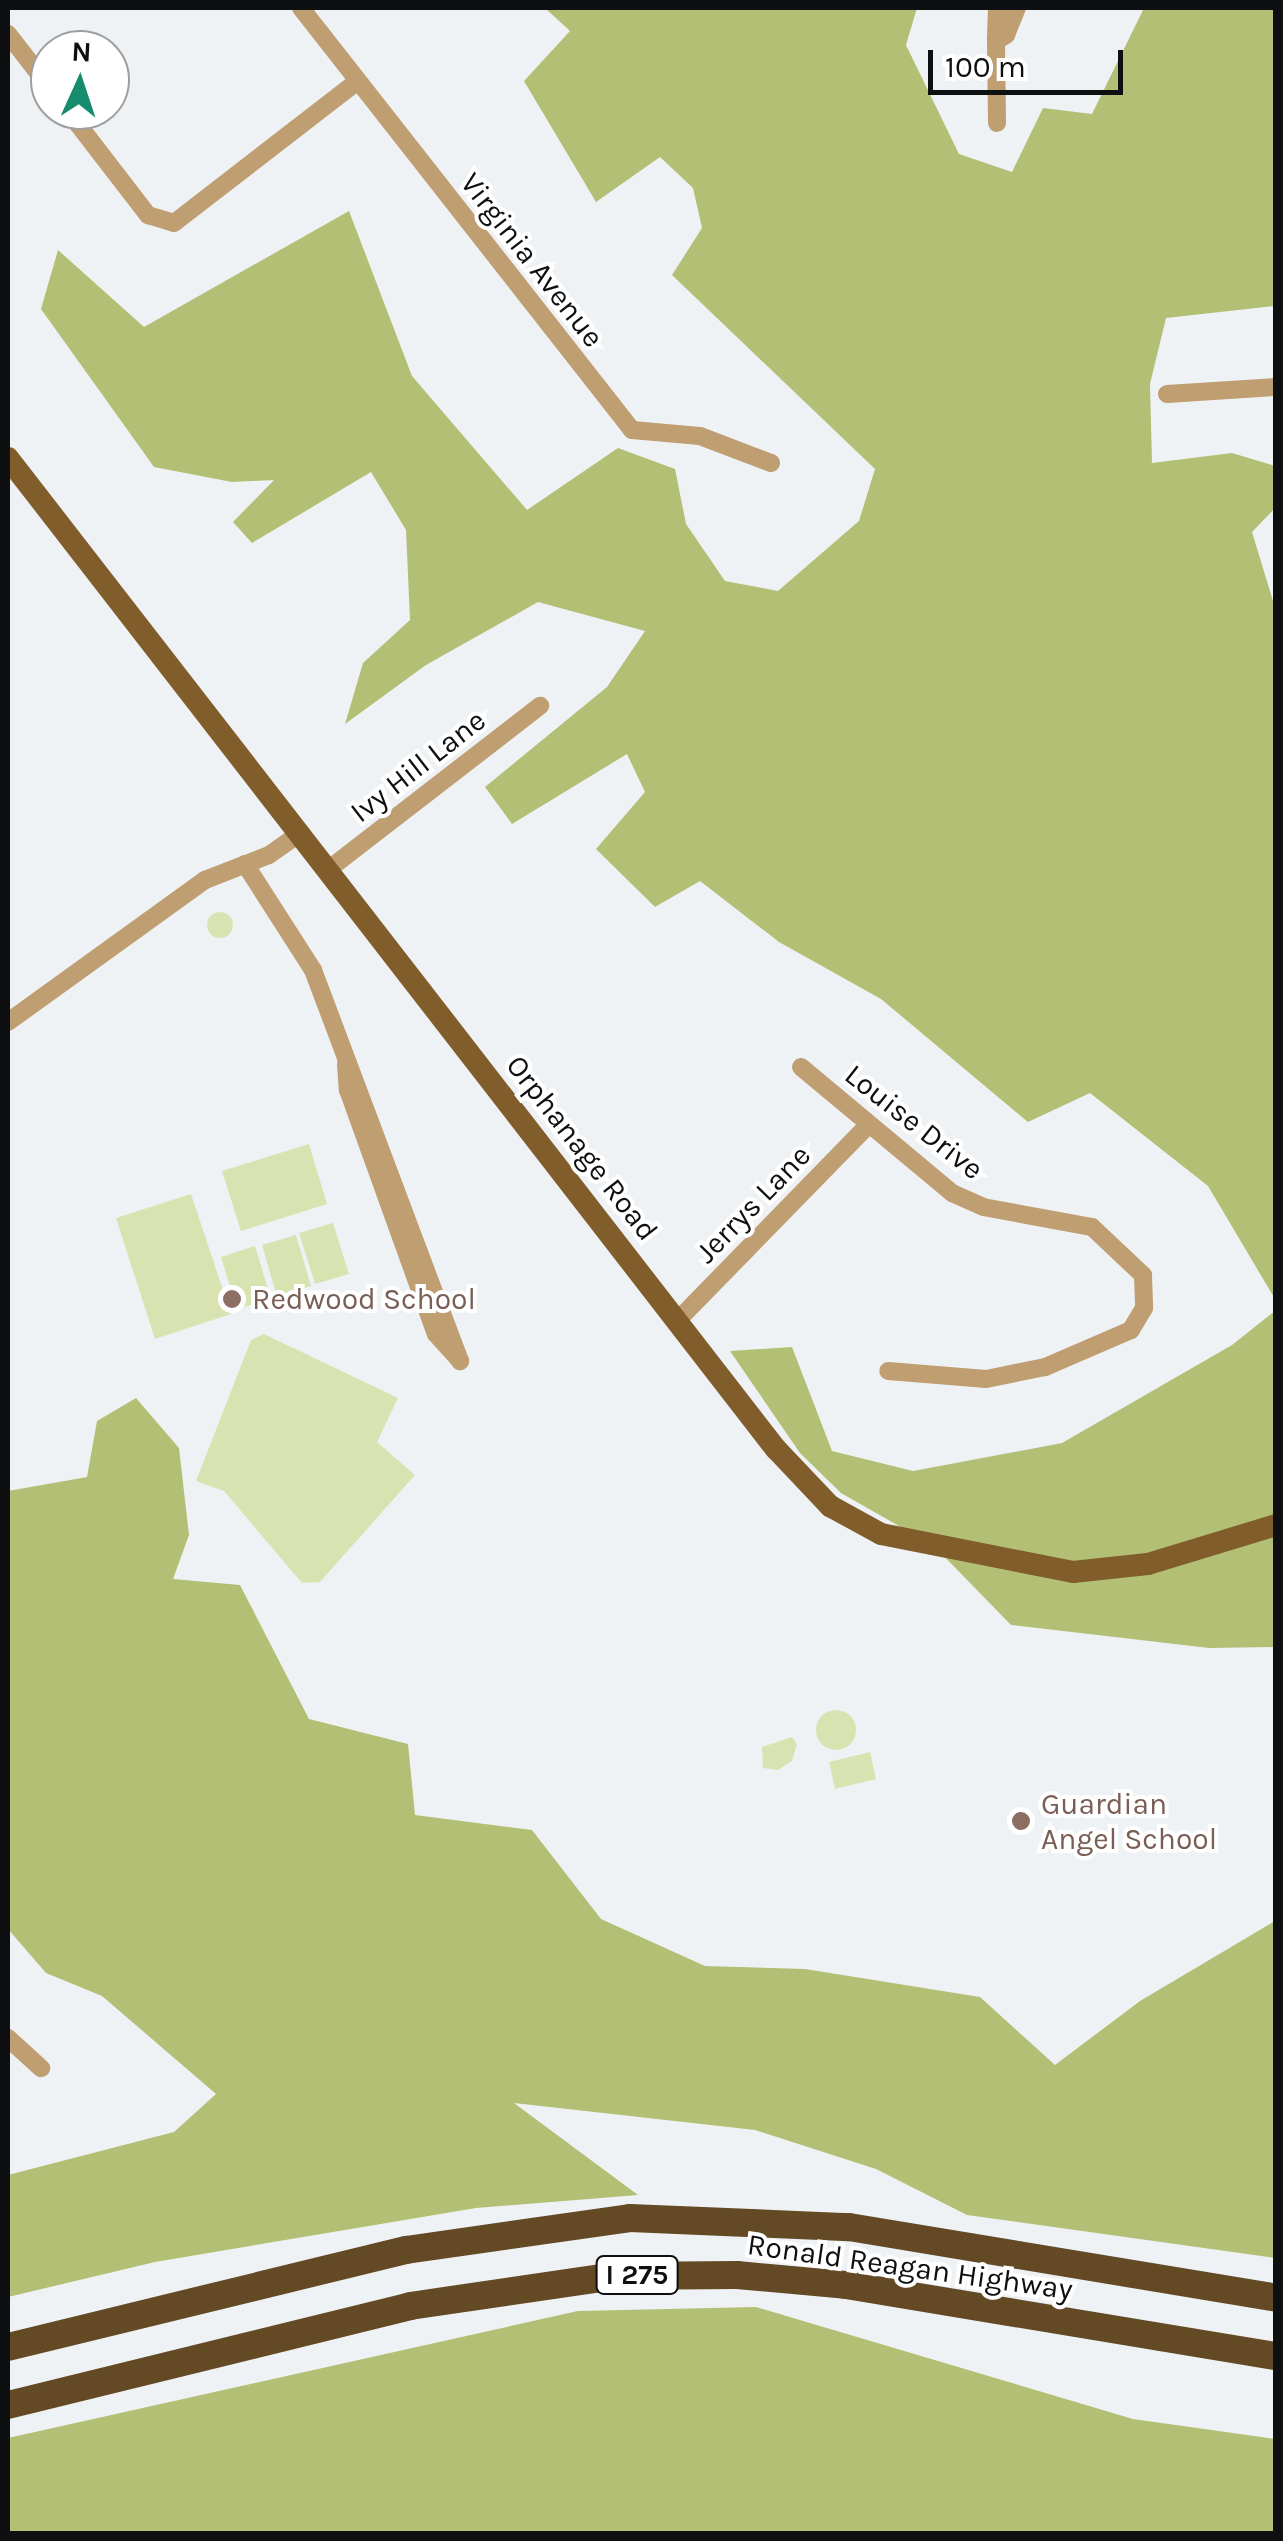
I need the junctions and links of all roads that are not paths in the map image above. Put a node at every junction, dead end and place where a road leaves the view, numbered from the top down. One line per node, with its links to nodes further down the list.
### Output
1 (300, 8): 7 (street, Virginia Avenue)
2 (997, 8): 5 (street)
3 (1017, 8): 5 (street)
4 (8, 34): 6 (street)
5 (996, 41): 8 (street)
6 (30, 62)
7 (358, 81): 9 (street); 13 (street, Virginia Avenue)
8 (997, 123)
9 (82, 130)
10 (1276, 386): 11 (street)
11 (1167, 394)
12 (8, 458): 15 (main road, Orphanage Road)
13 (771, 463)
14 (540, 706): 17 (street, Ivy Hill Lane)
15 (301, 833): 16 (street); 17 (main road, Orphanage Road)
16 (245, 864): 18 (street); 19 (street)
17 (329, 869): 22 (main road, Orphanage Road)
18 (8, 1022)
19 (346, 1064): 19 (street)
20 (801, 1066): 21 (street, Louise Drive)
21 (868, 1125): 22 (street, Jerrys Lane); 23 (street, Louise Drive)
22 (677, 1321): 24 (main road, Orphanage Road)
23 (888, 1371)
24 (1276, 1526)
25 (8, 2038): 26 (street)
26 (41, 2068)
27 (1276, 2298): 28 (highway, Ronald Reagan Highway / I 275)
28 (8, 2348)
29 (1276, 2356): 30 (highway, Ronald Reagan Highway / I 275)
30 (8, 2405)

